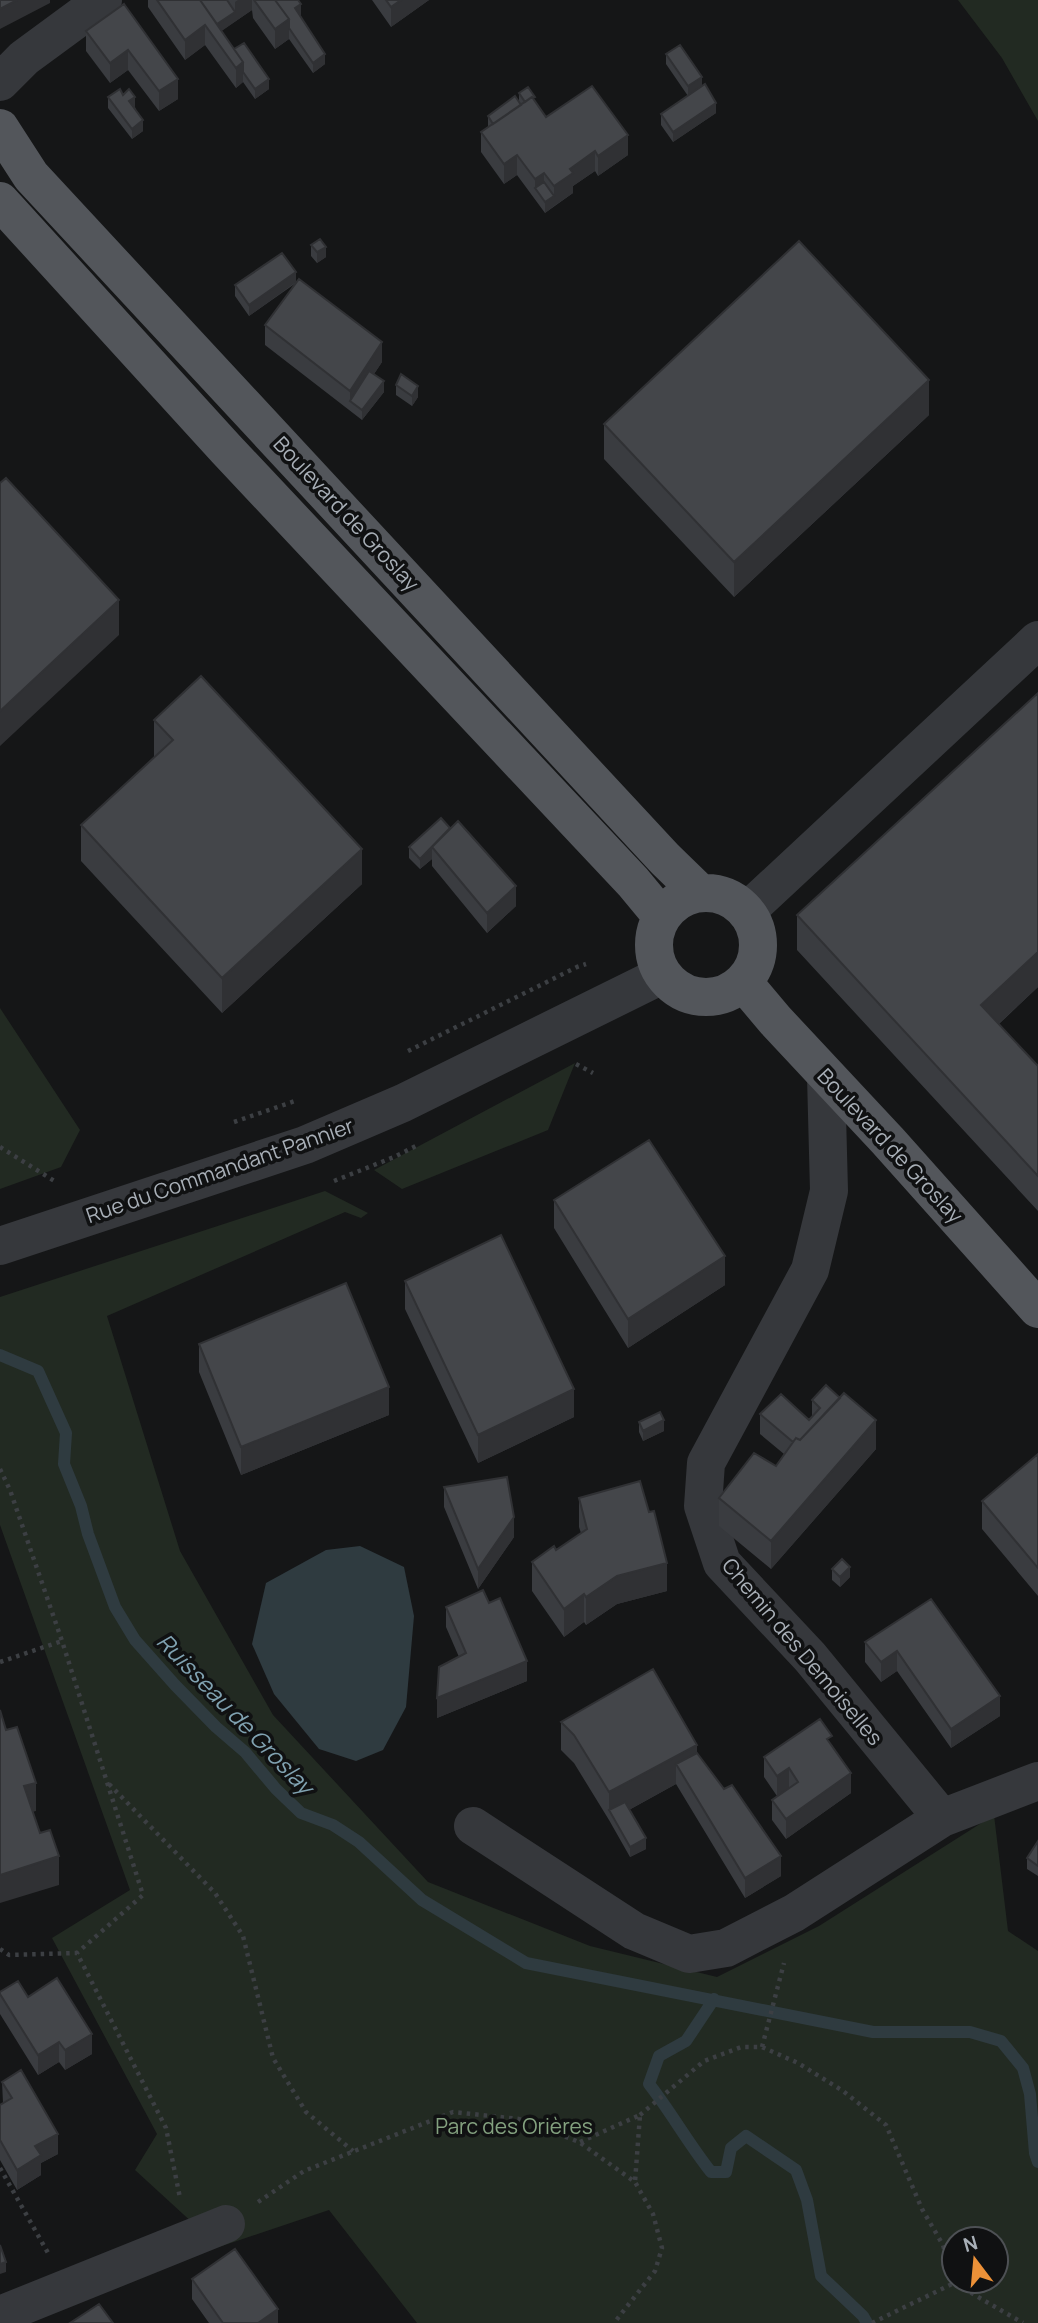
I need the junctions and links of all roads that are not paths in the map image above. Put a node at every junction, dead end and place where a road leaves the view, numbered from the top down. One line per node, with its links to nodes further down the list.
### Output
1 (103, 0): 2 (street)
2 (0, 82)
3 (0, 128): 6 (main road, Boulevard de Groslay)
4 (0, 201): 8 (main road, Boulevard de Groslay)
5 (1038, 640): 7 (street)
6 (700, 893): 7 (main road); 8 (main road)
7 (747, 912): 10 (main road)
8 (662, 917): 9 (main road)
9 (662, 975): 10 (main road); 12 (street, Rue du Commandant Pannier)
10 (743, 982): 11 (main road, Boulevard de Groslay)
11 (826, 1076): 13 (main road, Boulevard de Groslay); 15 (street, Chemin des Demoiselles)
12 (0, 1246)
13 (1038, 1309)
14 (1038, 1781): 15 (street)
15 (942, 1818): 16 (street)
16 (473, 1826)
17 (226, 2224): 18 (street)
18 (0, 2315)

